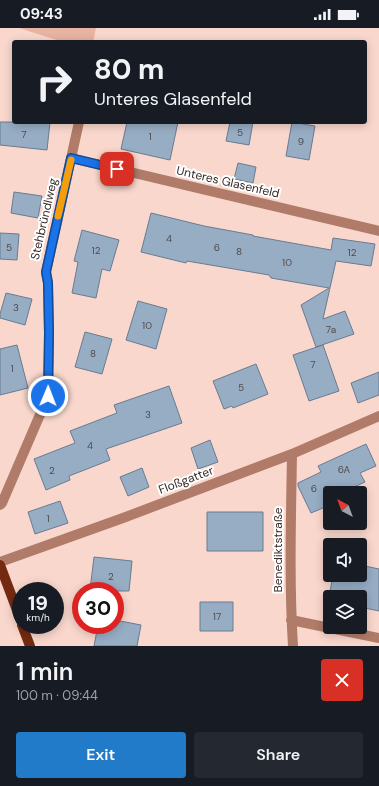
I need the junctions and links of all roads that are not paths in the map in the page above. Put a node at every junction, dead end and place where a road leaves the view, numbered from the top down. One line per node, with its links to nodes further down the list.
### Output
1 (79, 124): 2 (street, Stehbründlweg)
2 (71, 158): 3 (street, Unteres Glasenfeld); 6 (street, Stehbründlweg)
3 (379, 231)
4 (379, 416): 5 (street, Floßgatter)
5 (292, 454): 7 (street, Floßgatter); 9 (street, Benediktstraße)
6 (0, 505)
7 (0, 564): 8 (main road)
8 (12, 597)
9 (291, 620): 11 (street); 13 (street, Benediktstraße)
10 (25, 634): 12 (main road)
11 (379, 638)
12 (30, 646)
13 (293, 646)

